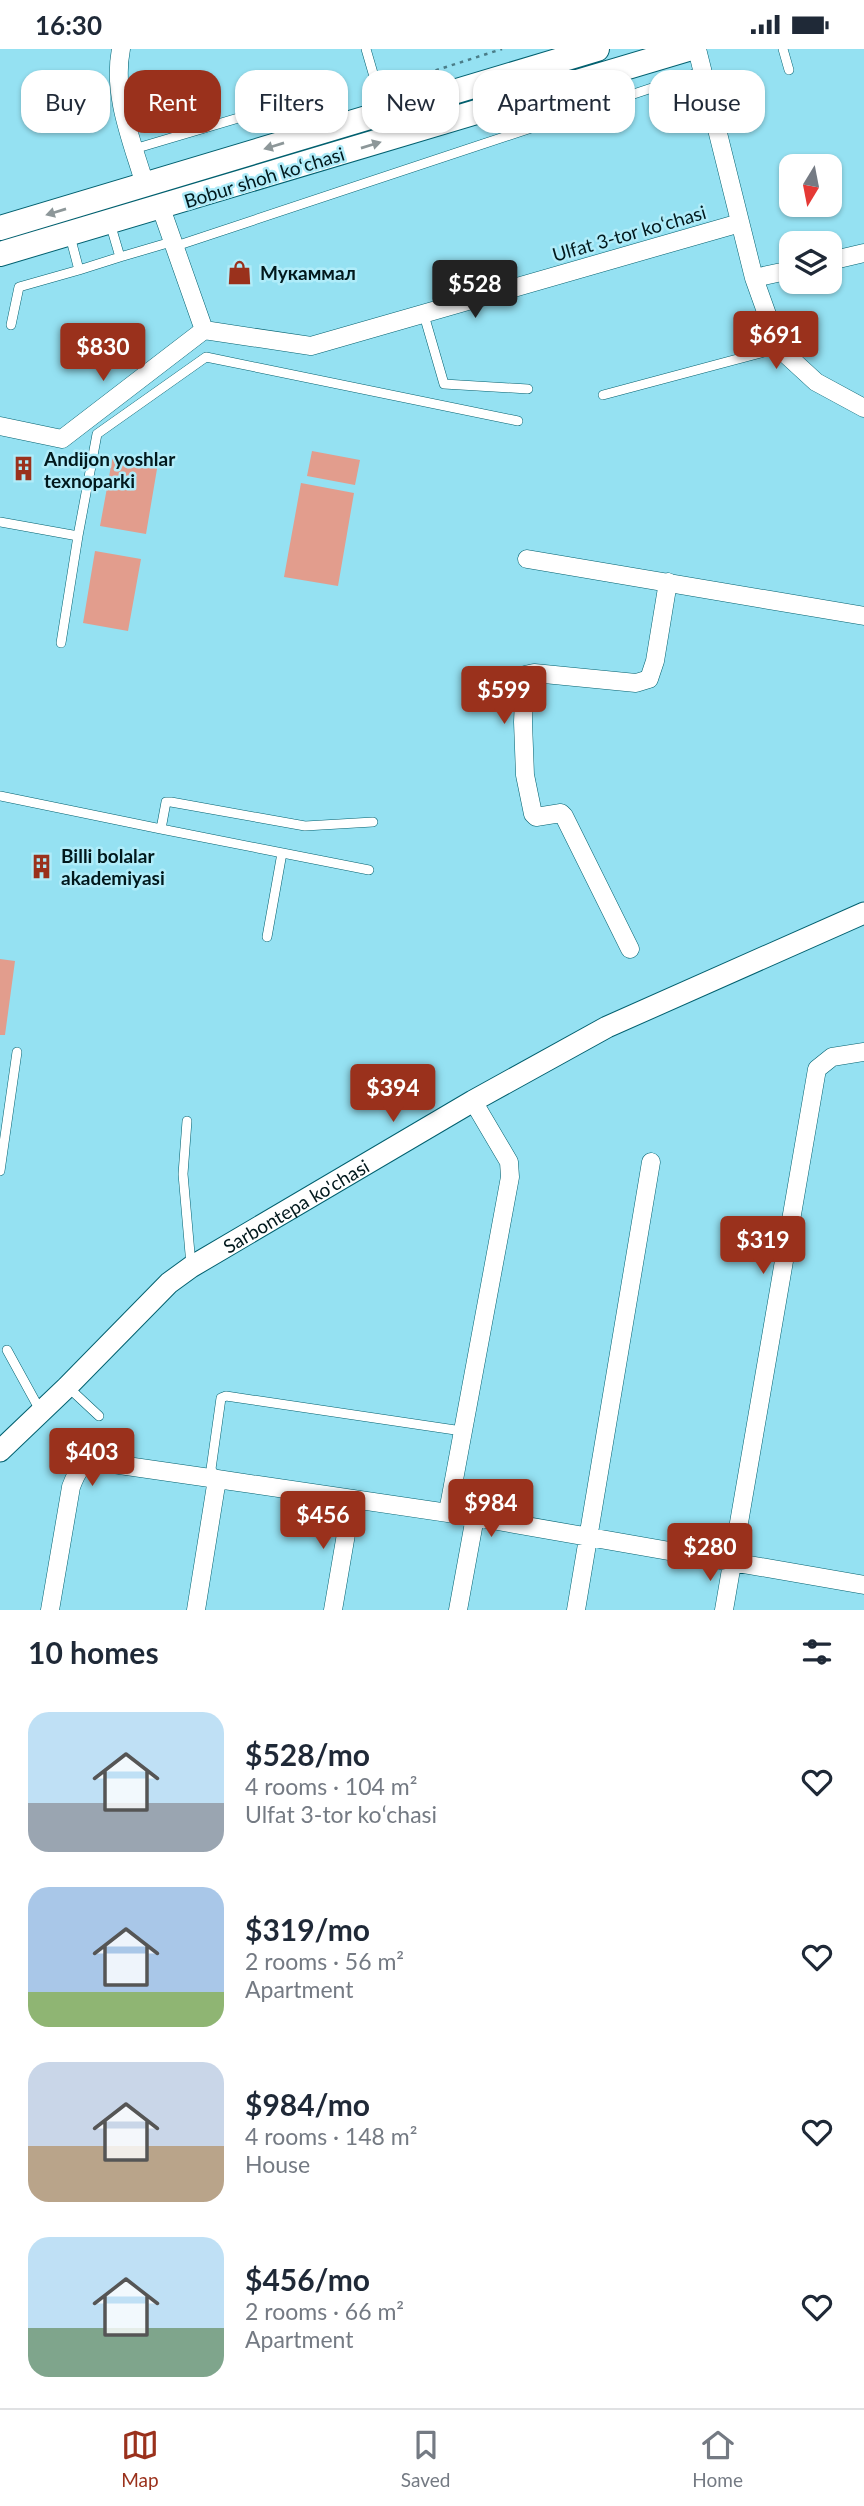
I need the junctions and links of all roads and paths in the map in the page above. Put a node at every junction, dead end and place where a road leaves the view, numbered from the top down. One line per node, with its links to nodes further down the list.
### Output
1 (121, 49): 18 (street)
2 (502, 49): 10 (path)
3 (597, 49): 8 (main road, Bobur shoh koʻchasi)
4 (688, 49): 20 (main road, Bobur shoh koʻchasi, one-way to 4)
5 (697, 49): 11 (street)
6 (783, 49): 12 (lane)
7 (368, 50): 9 (lane)
8 (571, 53): 13 (main road, Bobur shoh koʻchasi)
9 (373, 70)
10 (436, 70)
11 (703, 70)
12 (789, 70)
13 (459, 89)
14 (649, 89): 25 (lane)
15 (235, 119): 18 (lane)
16 (362, 120): 19 (main road, Bobur shoh koʻchasi, one-way to 19)
17 (718, 133): 22 (street)
18 (134, 149): 19 (street)
19 (145, 185): 23 (main road, Bobur shoh koʻchasi, one-way to 23)
20 (161, 208): 21 (main road, Bobur shoh koʻchasi); 25 (street)
21 (110, 222): 24 (main road, Bobur shoh koʻchasi); 28 (lane)
22 (740, 223): 32 (street); 33 (street, Ulfat 3-tor koʻchasi)
23 (0, 228)
24 (69, 234): 27 (main road, Bobur shoh koʻchasi); 30 (lane)
25 (174, 244): 28 (lane); 35 (street)
26 (864, 253): 29 (street)
27 (0, 254)
28 (120, 257): 30 (lane)
29 (842, 258)
30 (79, 270): 34 (lane)
31 (779, 273): 32 (street)
32 (754, 278): 36 (street)
33 (424, 315): 35 (street, Ulfat 3-tor koʻchasi); 37 (lane)
34 (11, 325)
35 (204, 330): 41 (street)
36 (779, 348): 38 (lane); 39 (street)
37 (528, 389)
38 (603, 395)
39 (864, 408)
40 (519, 421): 43 (lane)
41 (0, 426)
42 (0, 522): 43 (lane)
43 (78, 536): 47 (lane)
44 (527, 559): 45 (street)
45 (668, 582): 46 (street); 55 (street)
46 (864, 616)
47 (61, 643)
48 (0, 796): 50 (lane)
49 (373, 822): 50 (lane)
50 (161, 829): 51 (lane)
51 (282, 853): 52 (lane); 54 (lane)
52 (369, 870)
53 (864, 913): 58 (street, Sarbontepa ko'chasi)
54 (267, 937)
55 (630, 949)
56 (17, 1052): 61 (lane)
57 (864, 1052): 74 (street)
58 (473, 1101): 62 (street, Sarbontepa ko'chasi); 67 (street)
59 (187, 1121): 62 (lane)
60 (651, 1162): 73 (street)
61 (0, 1171)
62 (191, 1267): 64 (street, Sarbontepa ko'chasi)
63 (7, 1350): 65 (lane)
64 (67, 1387): 65 (street, Sarbontepa ko'chasi); 66 (lane)
65 (41, 1412): 68 (street, Sarbontepa ko'chasi)
66 (99, 1416)
67 (462, 1431): 69 (lane); 71 (street)
68 (0, 1451)
69 (217, 1479): 70 (street); 76 (street); 77 (street)
70 (352, 1499): 71 (street); 78 (street)
71 (448, 1512): 72 (street)
72 (475, 1517): 73 (street); 79 (street)
73 (587, 1537): 74 (street); 80 (street)
74 (733, 1563): 75 (street); 81 (street)
75 (864, 1585)
76 (50, 1610)
77 (196, 1610)
78 (333, 1610)
79 (458, 1610)
80 (576, 1610)
81 (724, 1610)

